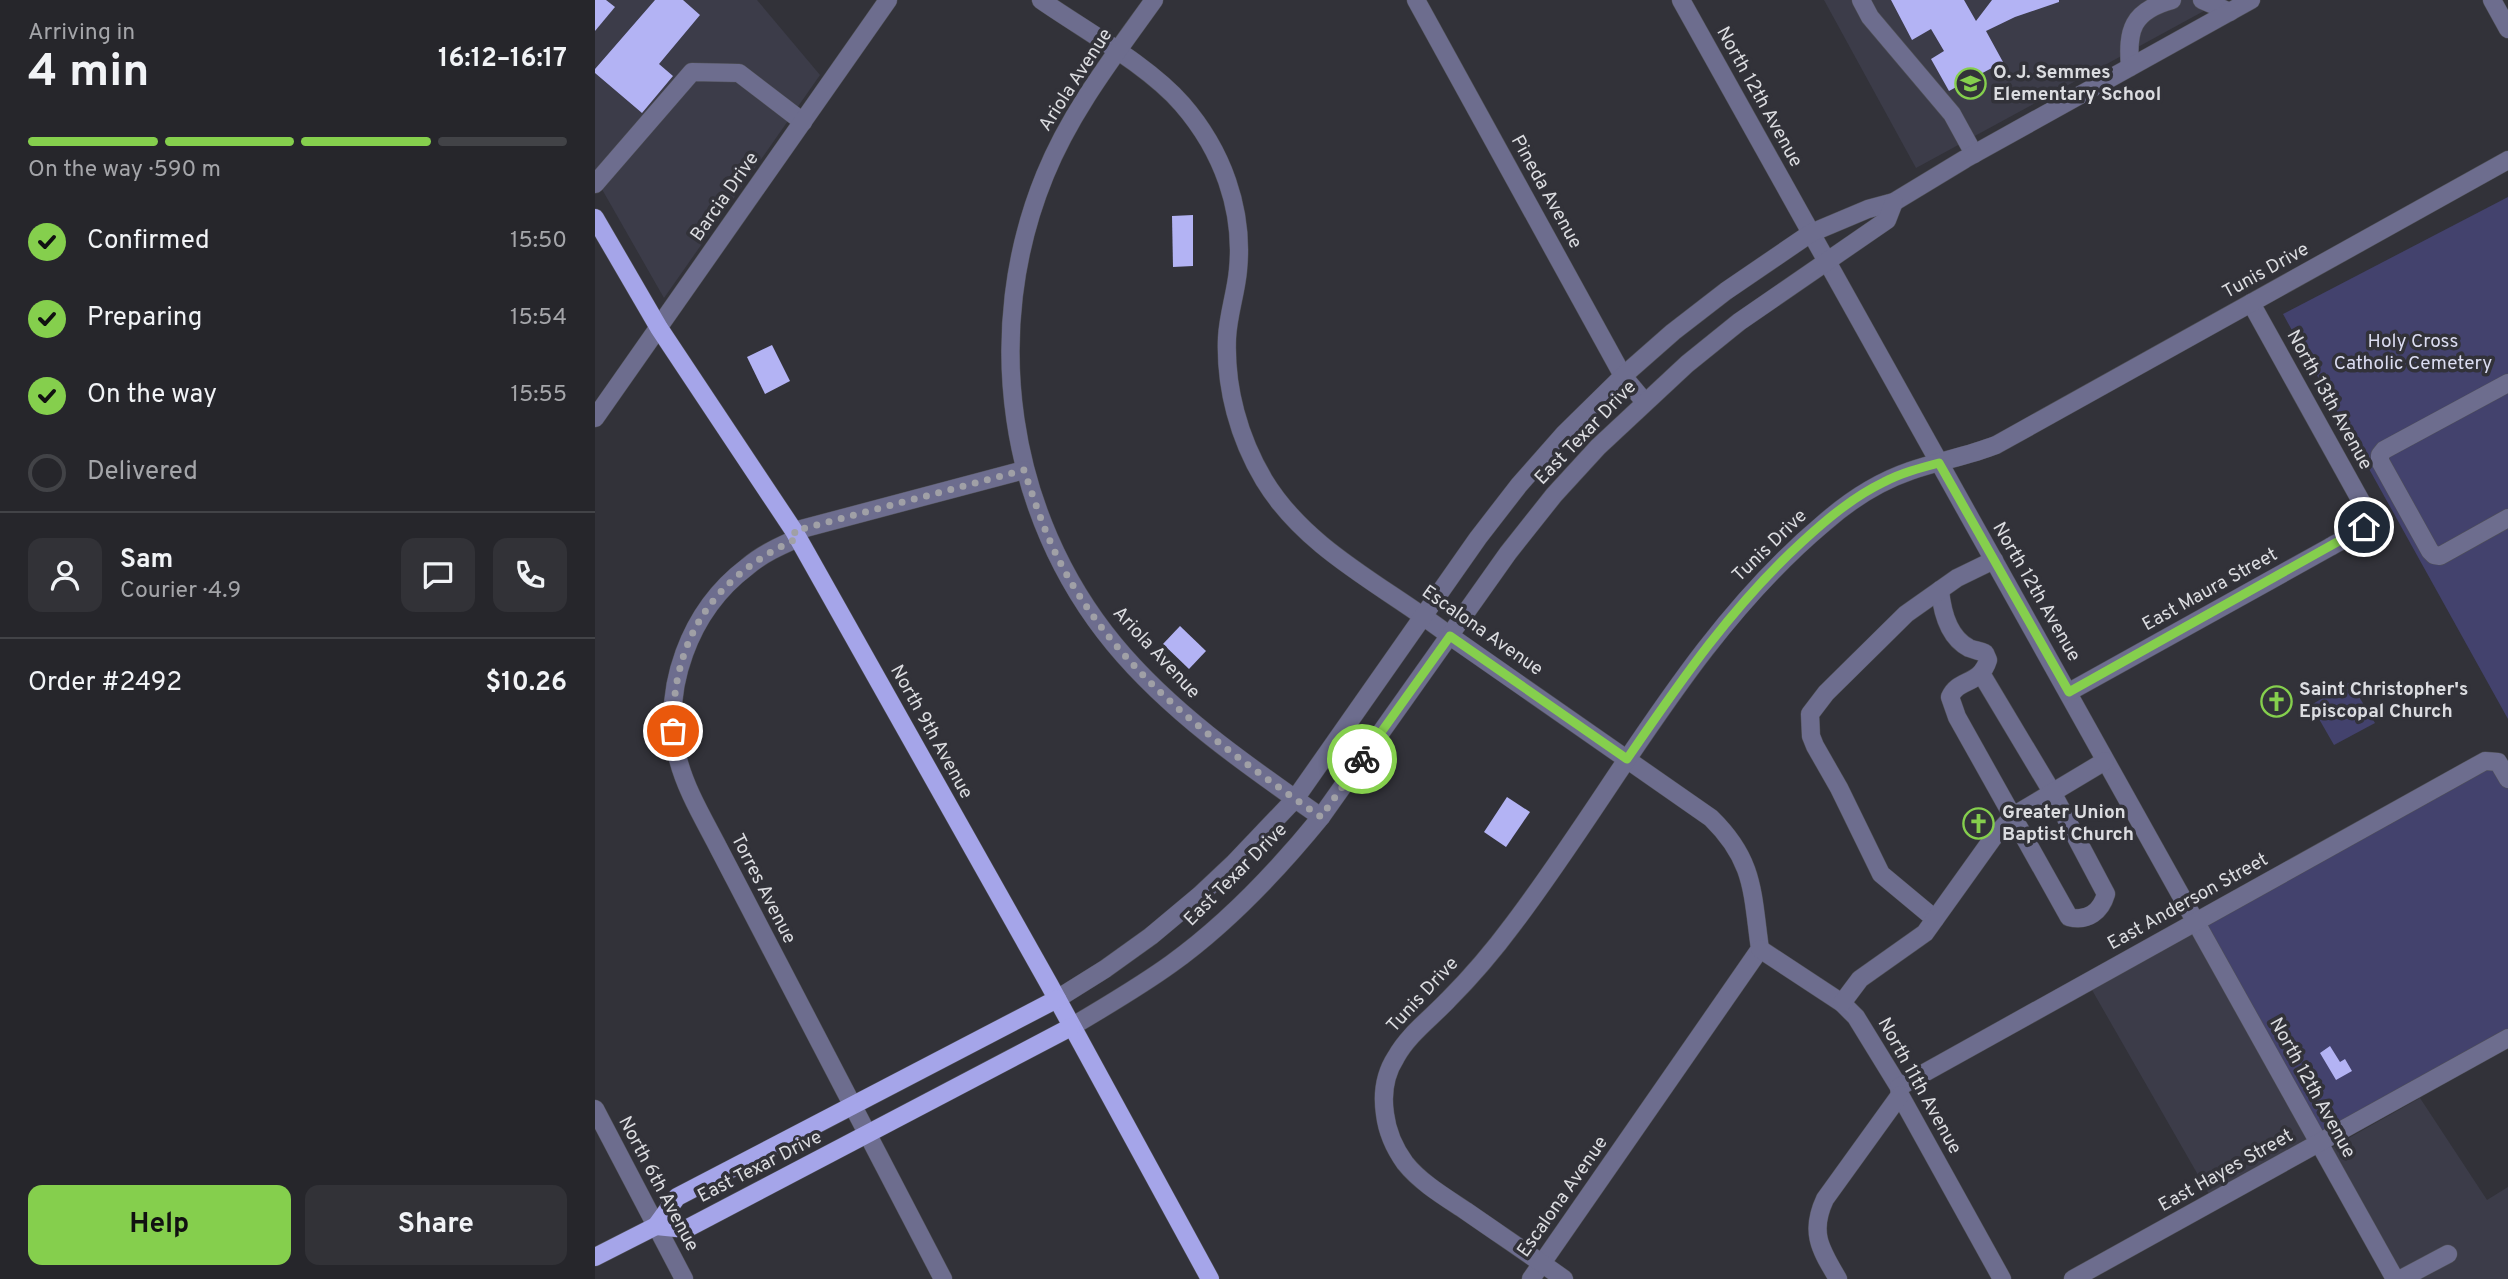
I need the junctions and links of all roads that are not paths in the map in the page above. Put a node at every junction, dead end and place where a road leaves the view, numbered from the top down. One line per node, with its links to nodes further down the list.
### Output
1 (888, 0): 15 (street, Barcia Drive)
2 (1041, 0): 13 (street, Escalona Avenue)
3 (1154, 0): 13 (street, Ariola Avenue)
4 (1416, 0): 25 (street, Pineda Avenue)
5 (1681, 0): 21 (street, North 12th Avenue)
6 (1861, 0): 16 (street)
7 (2172, 0): 14 (street)
8 (2202, 0): 11 (street)
9 (2251, 0): 11 (street)
10 (2491, 0): 12 (street)
11 (2229, 12): 14 (street)
12 (2508, 29)
13 (1117, 52): 30 (street, Ariola Avenue); 36 (street, Escalona Avenue)
14 (2130, 67): 16 (street)
15 (803, 122): 18 (street); 24 (street, Barcia Drive)
16 (1973, 154): 19 (street)
17 (2508, 160): 23 (street, Tunis Drive)
18 (595, 184)
19 (1894, 202): 21 (street, East Texar Drive); 22 (street, East Texar Drive)
20 (595, 218): 24 (main road, North 9th Avenue)
21 (1811, 233): 22 (street, North 12th Avenue); 25 (street, East Texar Drive)
22 (1828, 263): 27 (street, East Texar Drive); 29 (street, North 12th Avenue)
23 (2251, 303): 29 (street, Tunis Drive); 32 (street, North 13th Avenue)
24 (659, 328): 28 (street, Barcia Drive); 33 (main road, North 9th Avenue)
25 (1623, 376): 27 (street, Pineda Avenue); 36 (street, East Texar Drive)
26 (2508, 383): 31 (street)
27 (1644, 401): 37 (street, East Texar Drive)
28 (595, 418)
29 (1939, 463): 34 (street, North 12th Avenue); 40 (street, Tunis Drive)
30 (1024, 470): 33 (street, Torres Avenue); 44 (street, Ariola Avenue)
31 (2508, 518)
32 (2368, 519): 39 (street, East Maura Street)
33 (796, 535): 50 (main road, North 9th Avenue); 55 (street, Torres Avenue)
34 (1994, 560): 35 (street); 39 (street, North 12th Avenue)
35 (1940, 590): 38 (street); 47 (street)
36 (1424, 615): 37 (street, Escalona Avenue); 44 (street, East Texar Drive)
37 (1450, 636): 40 (street, Escalona Avenue); 46 (street, East Texar Drive)
38 (1982, 675): 43 (street); 45 (street)
39 (2069, 692): 41 (street, North 12th Avenue)
40 (1627, 759): 49 (street, Escalona Avenue); 62 (street, Tunis Drive)
41 (2105, 761): 43 (street); 48 (street, North 12th Avenue)
42 (2508, 779): 48 (street, East Anderson Street)
43 (2052, 792): 45 (street); 45 (street)
44 (1295, 799): 46 (street, Ariola Avenue); 50 (street, East Texar Drive)
45 (2013, 816): 47 (street)
46 (1321, 817): 52 (street, East Texar Drive)
47 (1935, 919): 51 (street)
48 (2195, 922): 54 (street, East Anderson Street); 58 (street, North 12th Avenue)
49 (1760, 949): 51 (street, North 11th Avenue); 62 (street, Escalona Avenue)
50 (1057, 999): 52 (main road, North 9th Avenue); 55 (main road, East Texar Drive)
51 (1842, 1003): 54 (street, North 11th Avenue)
52 (1071, 1027): 57 (main road, East Texar Drive); 65 (main road, North 9th Avenue)
53 (2508, 1038): 58 (street, East Hayes Street)
54 (1899, 1091): 68 (street, East Anderson Street); 69 (street, North 11th Avenue)
55 (851, 1106): 57 (street, Torres Avenue); 59 (main road, East Texar Drive)
56 (595, 1109): 59 (street, North 6th Avenue)
57 (867, 1135): 59 (main road, East Texar Drive); 64 (street, Torres Avenue)
58 (2319, 1144): 70 (street, East Hayes Street); 71 (street, North 12th Avenue)
59 (656, 1226): 61 (main road, East Texar Drive); 63 (street, North 6th Avenue)
60 (2448, 1254): 72 (street)
61 (595, 1257)
62 (1543, 1264): 66 (street, Escalona Avenue); 67 (street, Tunis Drive)
63 (684, 1279)
64 (943, 1279)
65 (1210, 1279)
66 (1531, 1279)
67 (1564, 1279)
68 (1837, 1279)
69 (2002, 1279)
70 (2073, 1279)
71 (2395, 1279)
72 (2401, 1279)

